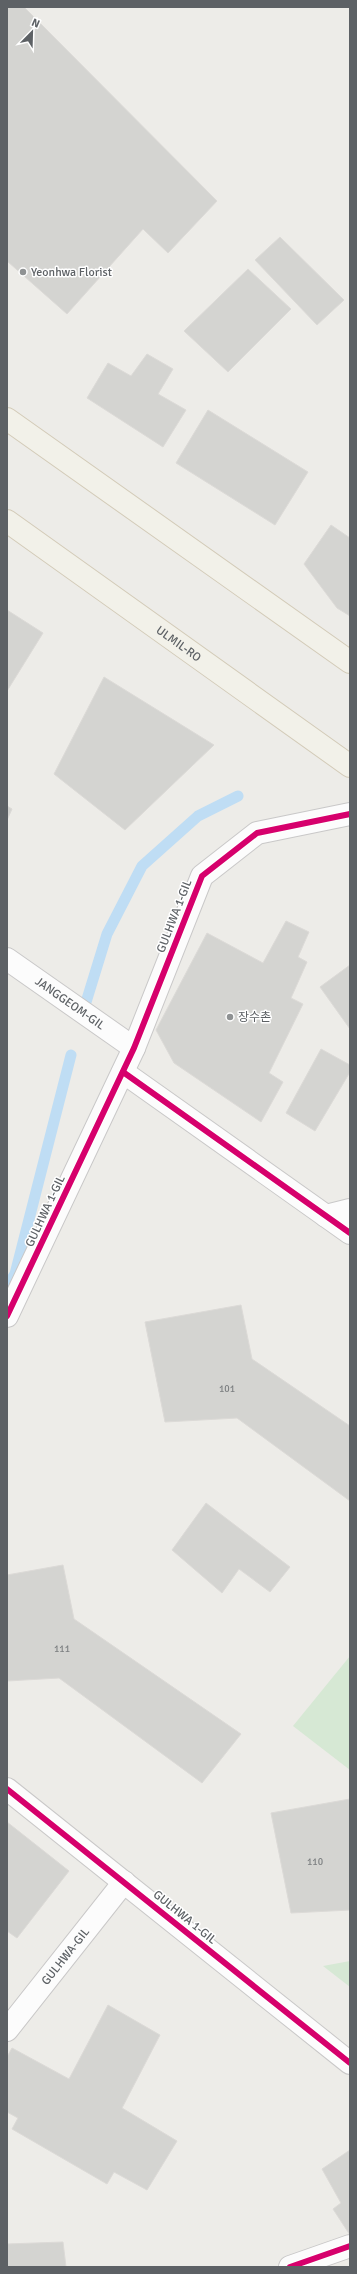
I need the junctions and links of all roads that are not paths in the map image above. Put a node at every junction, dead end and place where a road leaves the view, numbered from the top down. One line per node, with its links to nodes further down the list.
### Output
1 (7, 419): 3 (main road)
2 (7, 521): 4 (main road, ULMIL-RO)
3 (350, 662)
4 (350, 766)
5 (350, 814): 7 (street, GULHWA 1-GIL)
6 (7, 959): 7 (street, JANGGEOM-GIL)
7 (134, 1048): 8 (street, GULHWA 1-GIL)
8 (123, 1072): 10 (street); 12 (street, GULHWA 1-GIL)
9 (350, 1210): 10 (street)
10 (326, 1216): 11 (street)
11 (350, 1233)
12 (7, 1316)
13 (7, 1789): 14 (street, GULHWA 1-GIL)
14 (124, 1882): 15 (street, GULHWA-GIL); 16 (street, GULHWA 1-GIL)
15 (7, 2030)
16 (350, 2063)
17 (350, 2246): 18 (street)
18 (290, 2267)

